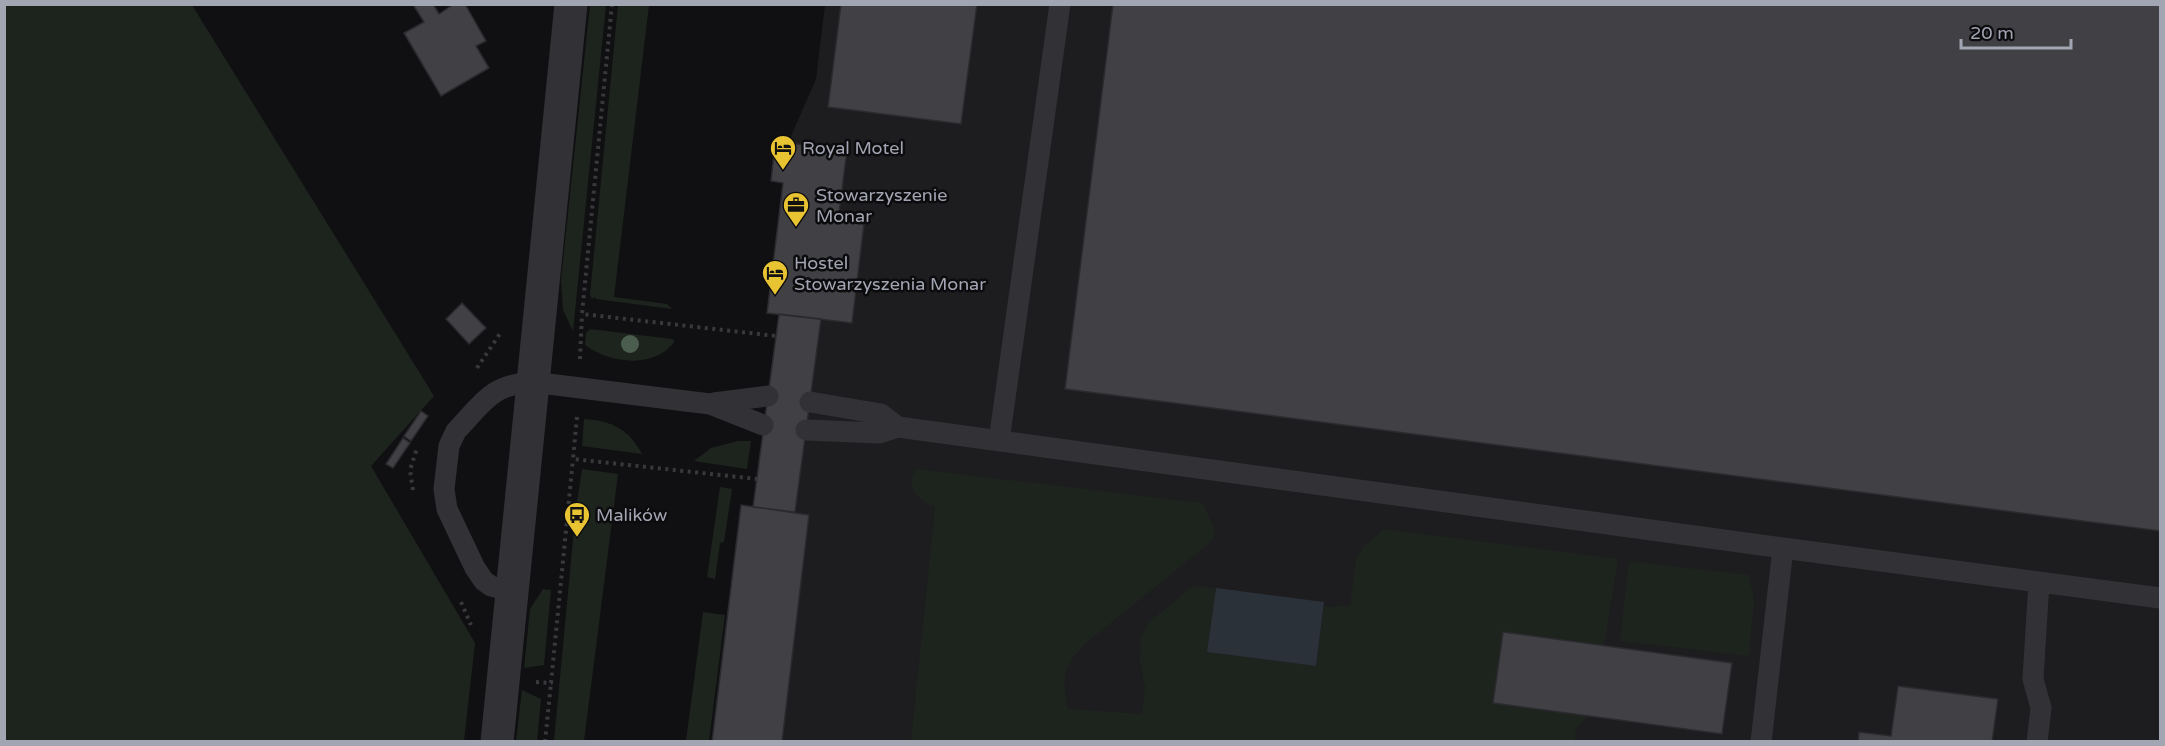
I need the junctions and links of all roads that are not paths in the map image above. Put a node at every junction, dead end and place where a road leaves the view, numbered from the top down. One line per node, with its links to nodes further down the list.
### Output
1 (571, 4): 3 (street)
2 (1060, 4): 10 (lane)
3 (532, 382): 6 (lane); 13 (street); 13 (lane)
4 (768, 396): 6 (lane)
5 (810, 402): 8 (lane)
6 (710, 404): 7 (lane)
7 (764, 425)
8 (898, 427): 9 (lane); 10 (lane)
9 (806, 430)
10 (999, 441): 11 (lane)
11 (1783, 548): 12 (lane); 16 (lane)
12 (2039, 582): 14 (lane); 17 (lane)
13 (512, 592): 15 (street)
14 (2160, 598)
15 (497, 741)
16 (1761, 741)
17 (2037, 741)

